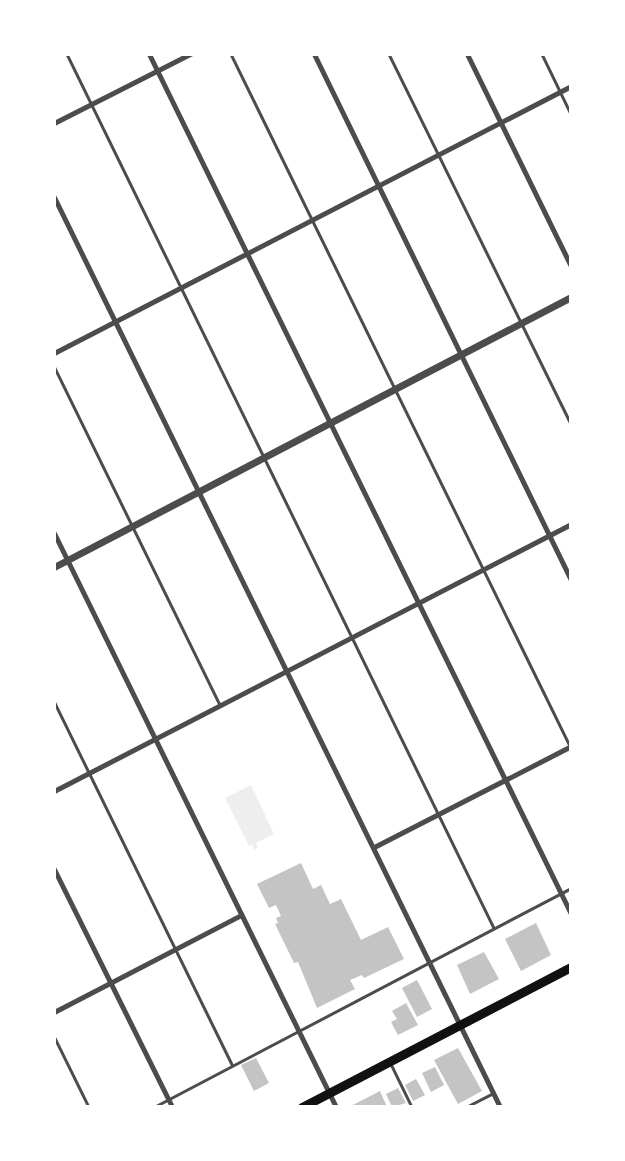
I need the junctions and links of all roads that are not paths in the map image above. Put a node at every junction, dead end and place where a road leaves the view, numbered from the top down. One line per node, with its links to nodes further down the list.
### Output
1 (67, 54): 12 (lane)
2 (149, 54): 9 (street)
3 (190, 54): 9 (street)
4 (231, 54): 19 (lane)
5 (314, 54): 17 (street)
6 (389, 54): 16 (lane)
7 (467, 54): 14 (street)
8 (541, 54): 11 (lane)
9 (157, 71): 12 (street); 20 (street)
10 (571, 86): 11 (street)
11 (559, 92): 13 (lane); 14 (street)
12 (92, 105): 15 (street); 22 (lane)
13 (571, 114)
14 (501, 122): 16 (street); 21 (street)
15 (54, 123)
16 (438, 155): 17 (street); 25 (lane)
17 (379, 185): 19 (street); 27 (street)
18 (54, 197): 24 (street)
19 (312, 220): 20 (street); 29 (lane)
20 (248, 253): 22 (street); 30 (street)
21 (571, 267)
22 (180, 288): 24 (street); 32 (lane)
23 (571, 297): 25 (street)
24 (116, 321): 26 (street); 33 (street)
25 (522, 324): 27 (street); 31 (lane)
26 (54, 353)
27 (461, 356): 29 (street); 37 (street)
28 (54, 366): 35 (lane)
29 (396, 390): 30 (street); 40 (lane)
30 (330, 424): 32 (street); 42 (street)
31 (571, 424)
32 (264, 458): 33 (street); 43 (lane)
33 (198, 492): 35 (street); 44 (street)
34 (571, 524): 37 (street)
35 (132, 526): 38 (street); 46 (lane)
36 (54, 533): 38 (street)
37 (548, 536): 40 (street); 41 (street)
38 (67, 560): 39 (street); 47 (street)
39 (54, 567)
40 (483, 569): 42 (street); 48 (lane)
41 (571, 580)
42 (417, 602): 43 (street); 50 (street)
43 (351, 637): 44 (street); 52 (lane)
44 (286, 671): 46 (street); 53 (street)
45 (54, 701): 49 (lane)
46 (220, 705): 47 (street)
47 (154, 739): 49 (street); 58 (street)
48 (571, 746): 50 (street)
49 (90, 772): 51 (street); 60 (lane)
50 (505, 780): 52 (street); 56 (street)
51 (54, 791)
52 (438, 815): 53 (street); 59 (lane)
53 (374, 847): 61 (street)
54 (54, 869): 63 (street)
55 (571, 888): 56 (lane)
56 (561, 893): 57 (street); 59 (lane)
57 (571, 914)
58 (241, 915): 60 (street); 66 (street)
59 (494, 928): 61 (lane)
60 (176, 949): 63 (street); 69 (lane)
61 (430, 962): 65 (street); 66 (lane)
62 (571, 967): 65 (main road)
63 (110, 983): 64 (street); 72 (street)
64 (54, 1012)
65 (461, 1025): 68 (main road); 71 (street)
66 (299, 1030): 69 (lane); 70 (street)
67 (54, 1036): 73 (lane)
68 (389, 1062): 70 (main road); 78 (lane)
69 (232, 1065): 72 (lane)
70 (329, 1093): 76 (main road); 77 (street)
71 (493, 1093): 79 (lane); 80 (street)
72 (169, 1099): 74 (lane); 75 (street)
73 (89, 1107)
74 (154, 1107)
75 (172, 1107)
76 (302, 1107)
77 (336, 1107)
78 (412, 1107)
79 (466, 1107)
80 (500, 1107)

